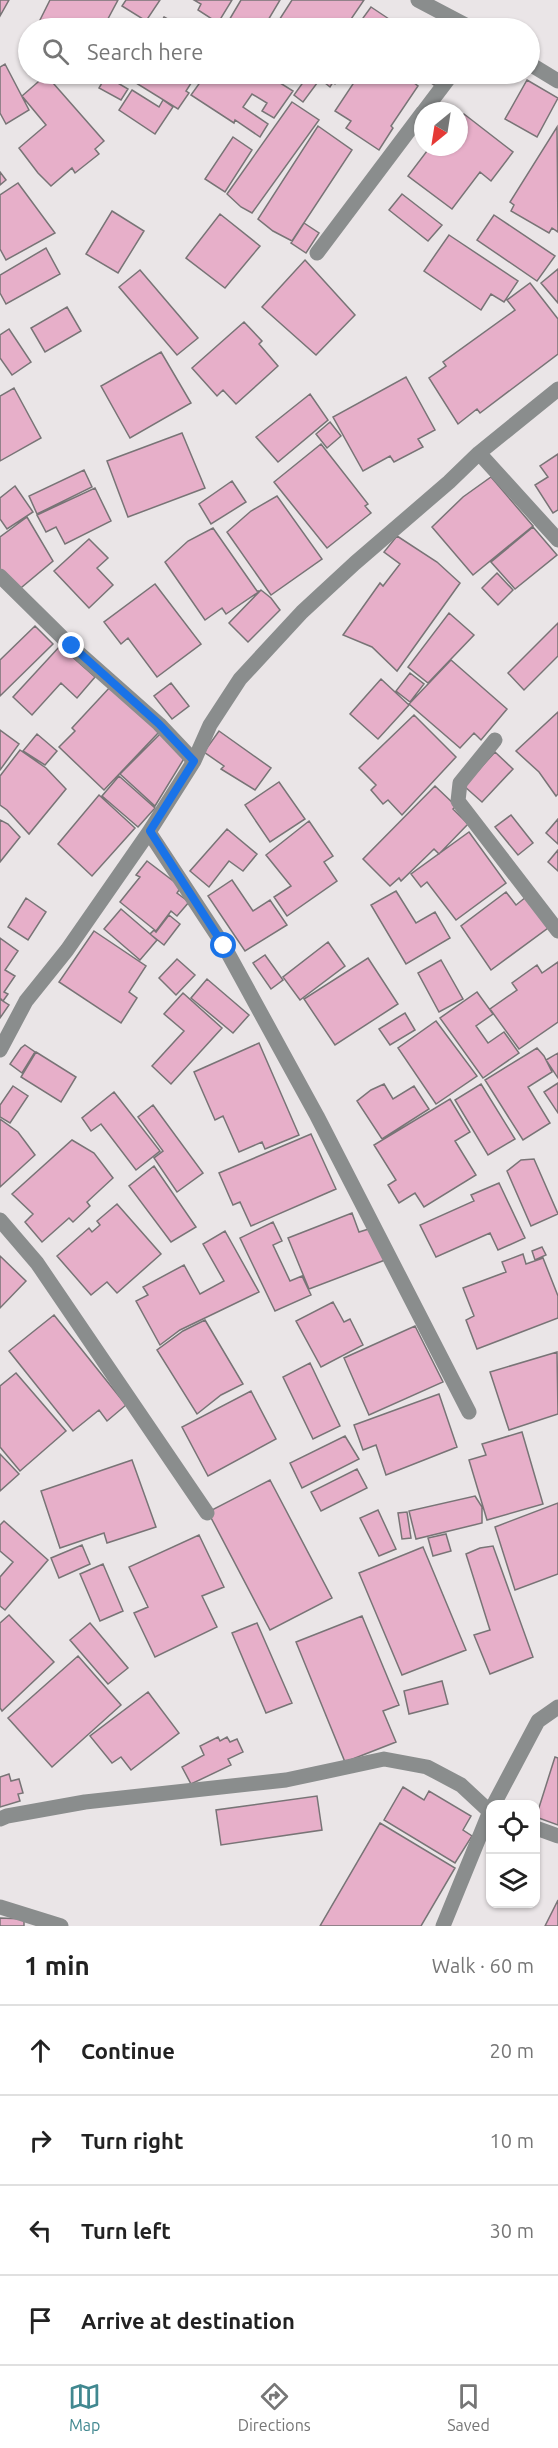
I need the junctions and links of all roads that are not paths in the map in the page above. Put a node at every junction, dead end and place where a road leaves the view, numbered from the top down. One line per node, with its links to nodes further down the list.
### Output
1 (418, 0): 2 (street)
2 (452, 18)
3 (540, 70): 4 (street)
4 (558, 81)
5 (444, 84): 6 (street)
6 (431, 102)
7 (414, 124): 8 (street)
8 (317, 253)
9 (558, 389): 10 (street)
10 (479, 453): 11 (street); 14 (street)
11 (558, 540)
12 (0, 576): 14 (street)
13 (495, 740): 16 (street)
14 (194, 761): 15 (street)
15 (150, 831): 17 (street); 19 (street)
16 (558, 931)
17 (0, 1050)
18 (0, 1220): 20 (street)
19 (469, 1412)
20 (207, 1513)
21 (558, 1707): 22 (street)
22 (496, 1800)
23 (486, 1808): 24 (street)
24 (0, 1819)
25 (486, 1822): 30 (street)
26 (540, 1829): 27 (street)
27 (558, 1836)
28 (0, 1907): 29 (street)
29 (61, 1926)
30 (443, 1926)

